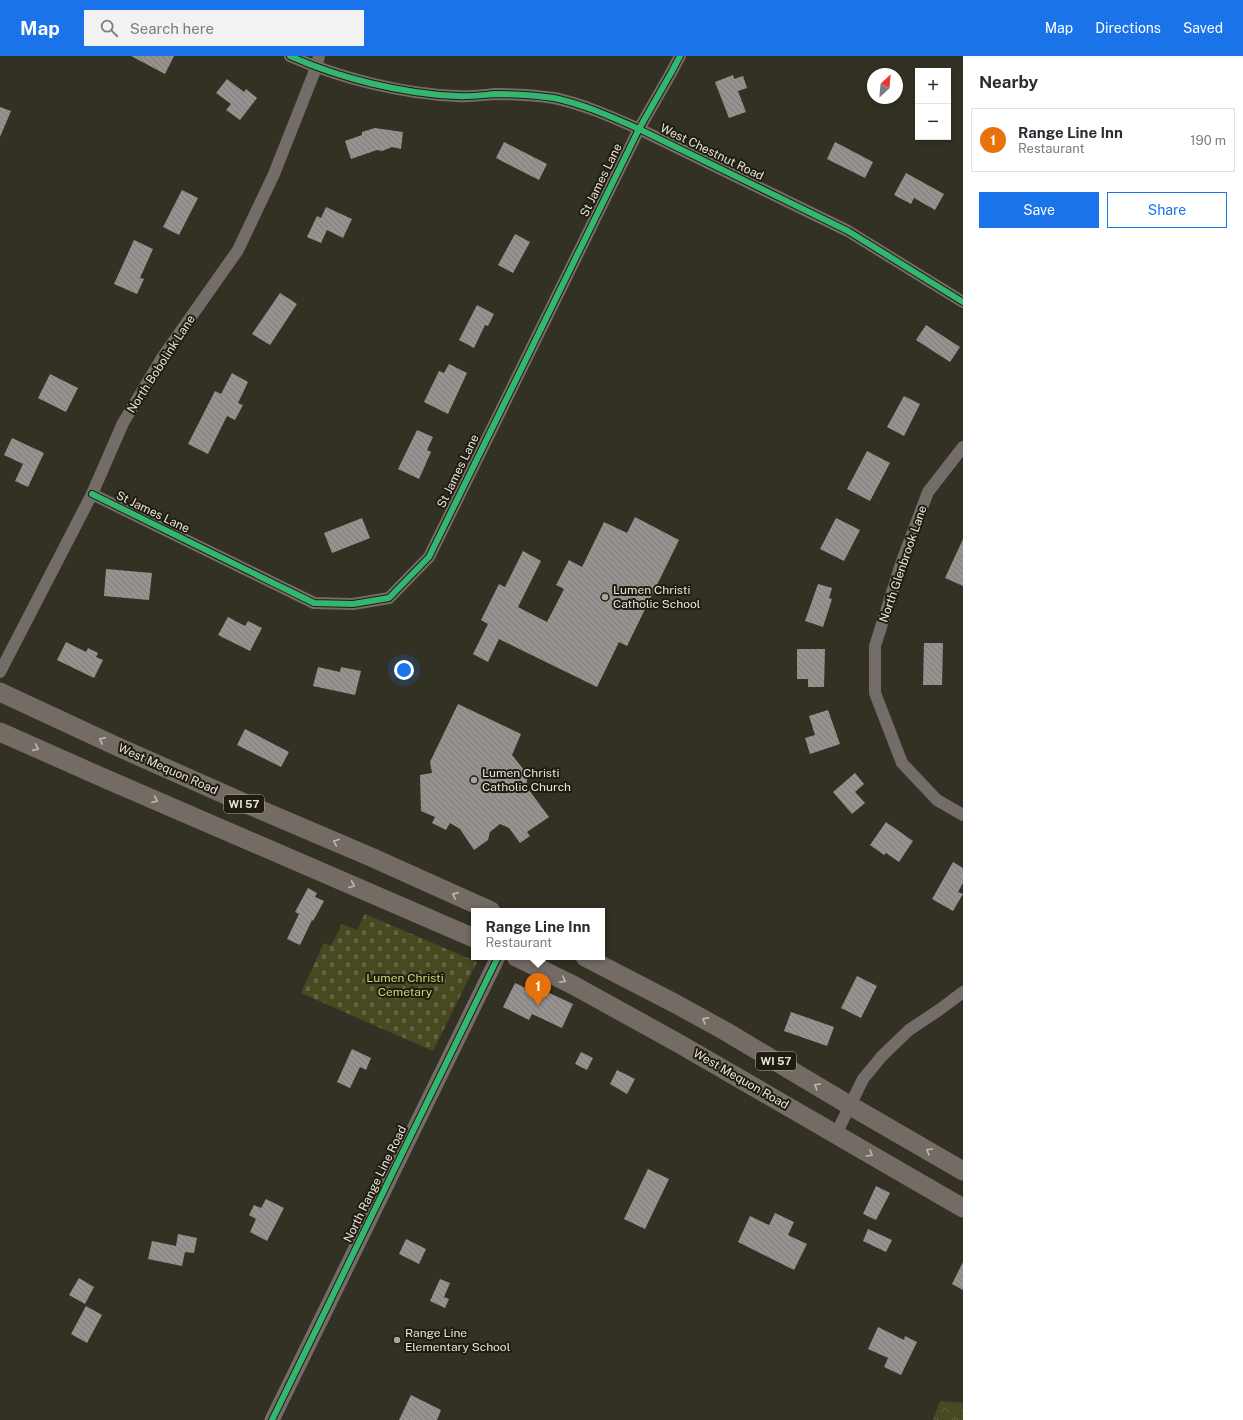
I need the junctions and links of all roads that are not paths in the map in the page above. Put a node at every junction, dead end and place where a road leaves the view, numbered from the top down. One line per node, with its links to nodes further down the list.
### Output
1 (290, 56): 3 (street, West Chestnut Road)
2 (680, 56): 4 (street, St James Lane)
3 (318, 62): 4 (street, West Chestnut Road); 7 (street, North Bobolink Lane)
4 (639, 129): 5 (street, West Chestnut Road); 7 (street, St James Lane)
5 (963, 302)
6 (963, 447): 11 (street, North Glenbrook Lane)
7 (92, 494): 8 (street, North Bobolink Lane)
8 (0, 672)
9 (0, 692): 12 (main road, West Mequon Road / WI 57, one-way to 9)
10 (0, 732): 13 (main road, WI 57, one-way to 13)
11 (963, 815)
12 (484, 908)
13 (471, 937)
14 (497, 960): 22 (street, North Range Line Road)
15 (522, 960): 19 (main road, West Mequon Road / WI 57, one-way to 19)
16 (591, 960): 18 (main road, WI 57, one-way to 16)
17 (963, 992): 18 (street)
18 (849, 1105): 19 (street); 20 (main road, WI 57, one-way to 18)
19 (836, 1134): 21 (main road, West Mequon Road / WI 57, one-way to 21)
20 (963, 1171)
21 (963, 1208)
22 (272, 1420)

